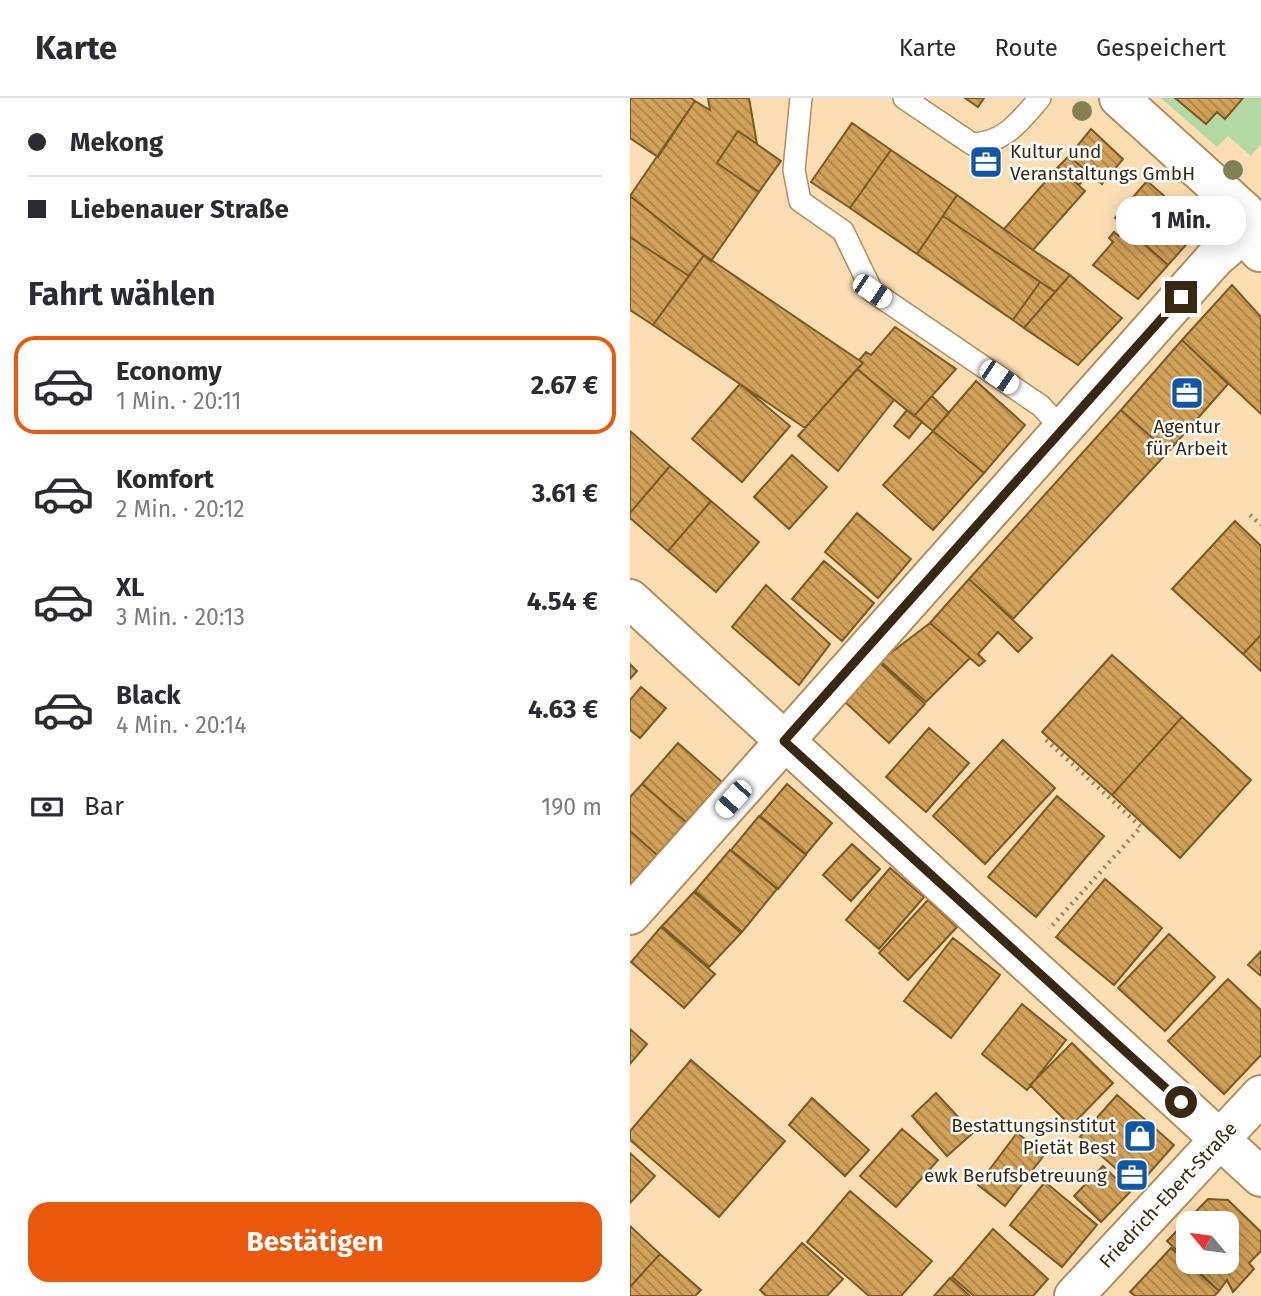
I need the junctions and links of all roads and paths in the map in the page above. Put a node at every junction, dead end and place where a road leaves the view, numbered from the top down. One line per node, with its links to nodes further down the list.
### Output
1 (801, 98): 6 (lane)
2 (904, 98): 3 (lane)
3 (1040, 98)
4 (1119, 98): 5 (street)
5 (1253, 222): 6 (street)
6 (1063, 430): 11 (street)
7 (1250, 514): 8 (path)
8 (1261, 525)
9 (630, 599): 11 (street)
10 (1046, 740): 13 (path)
11 (784, 741): 12 (street); 13 (street)
12 (630, 915)
13 (1023, 958): 15 (street)
14 (1261, 1095): 15 (street, Friedrich-Ebert-Straße)
15 (1221, 1138): 16 (street); 17 (street, Friedrich-Ebert-Straße)
16 (1261, 1177)
17 (1074, 1296)

